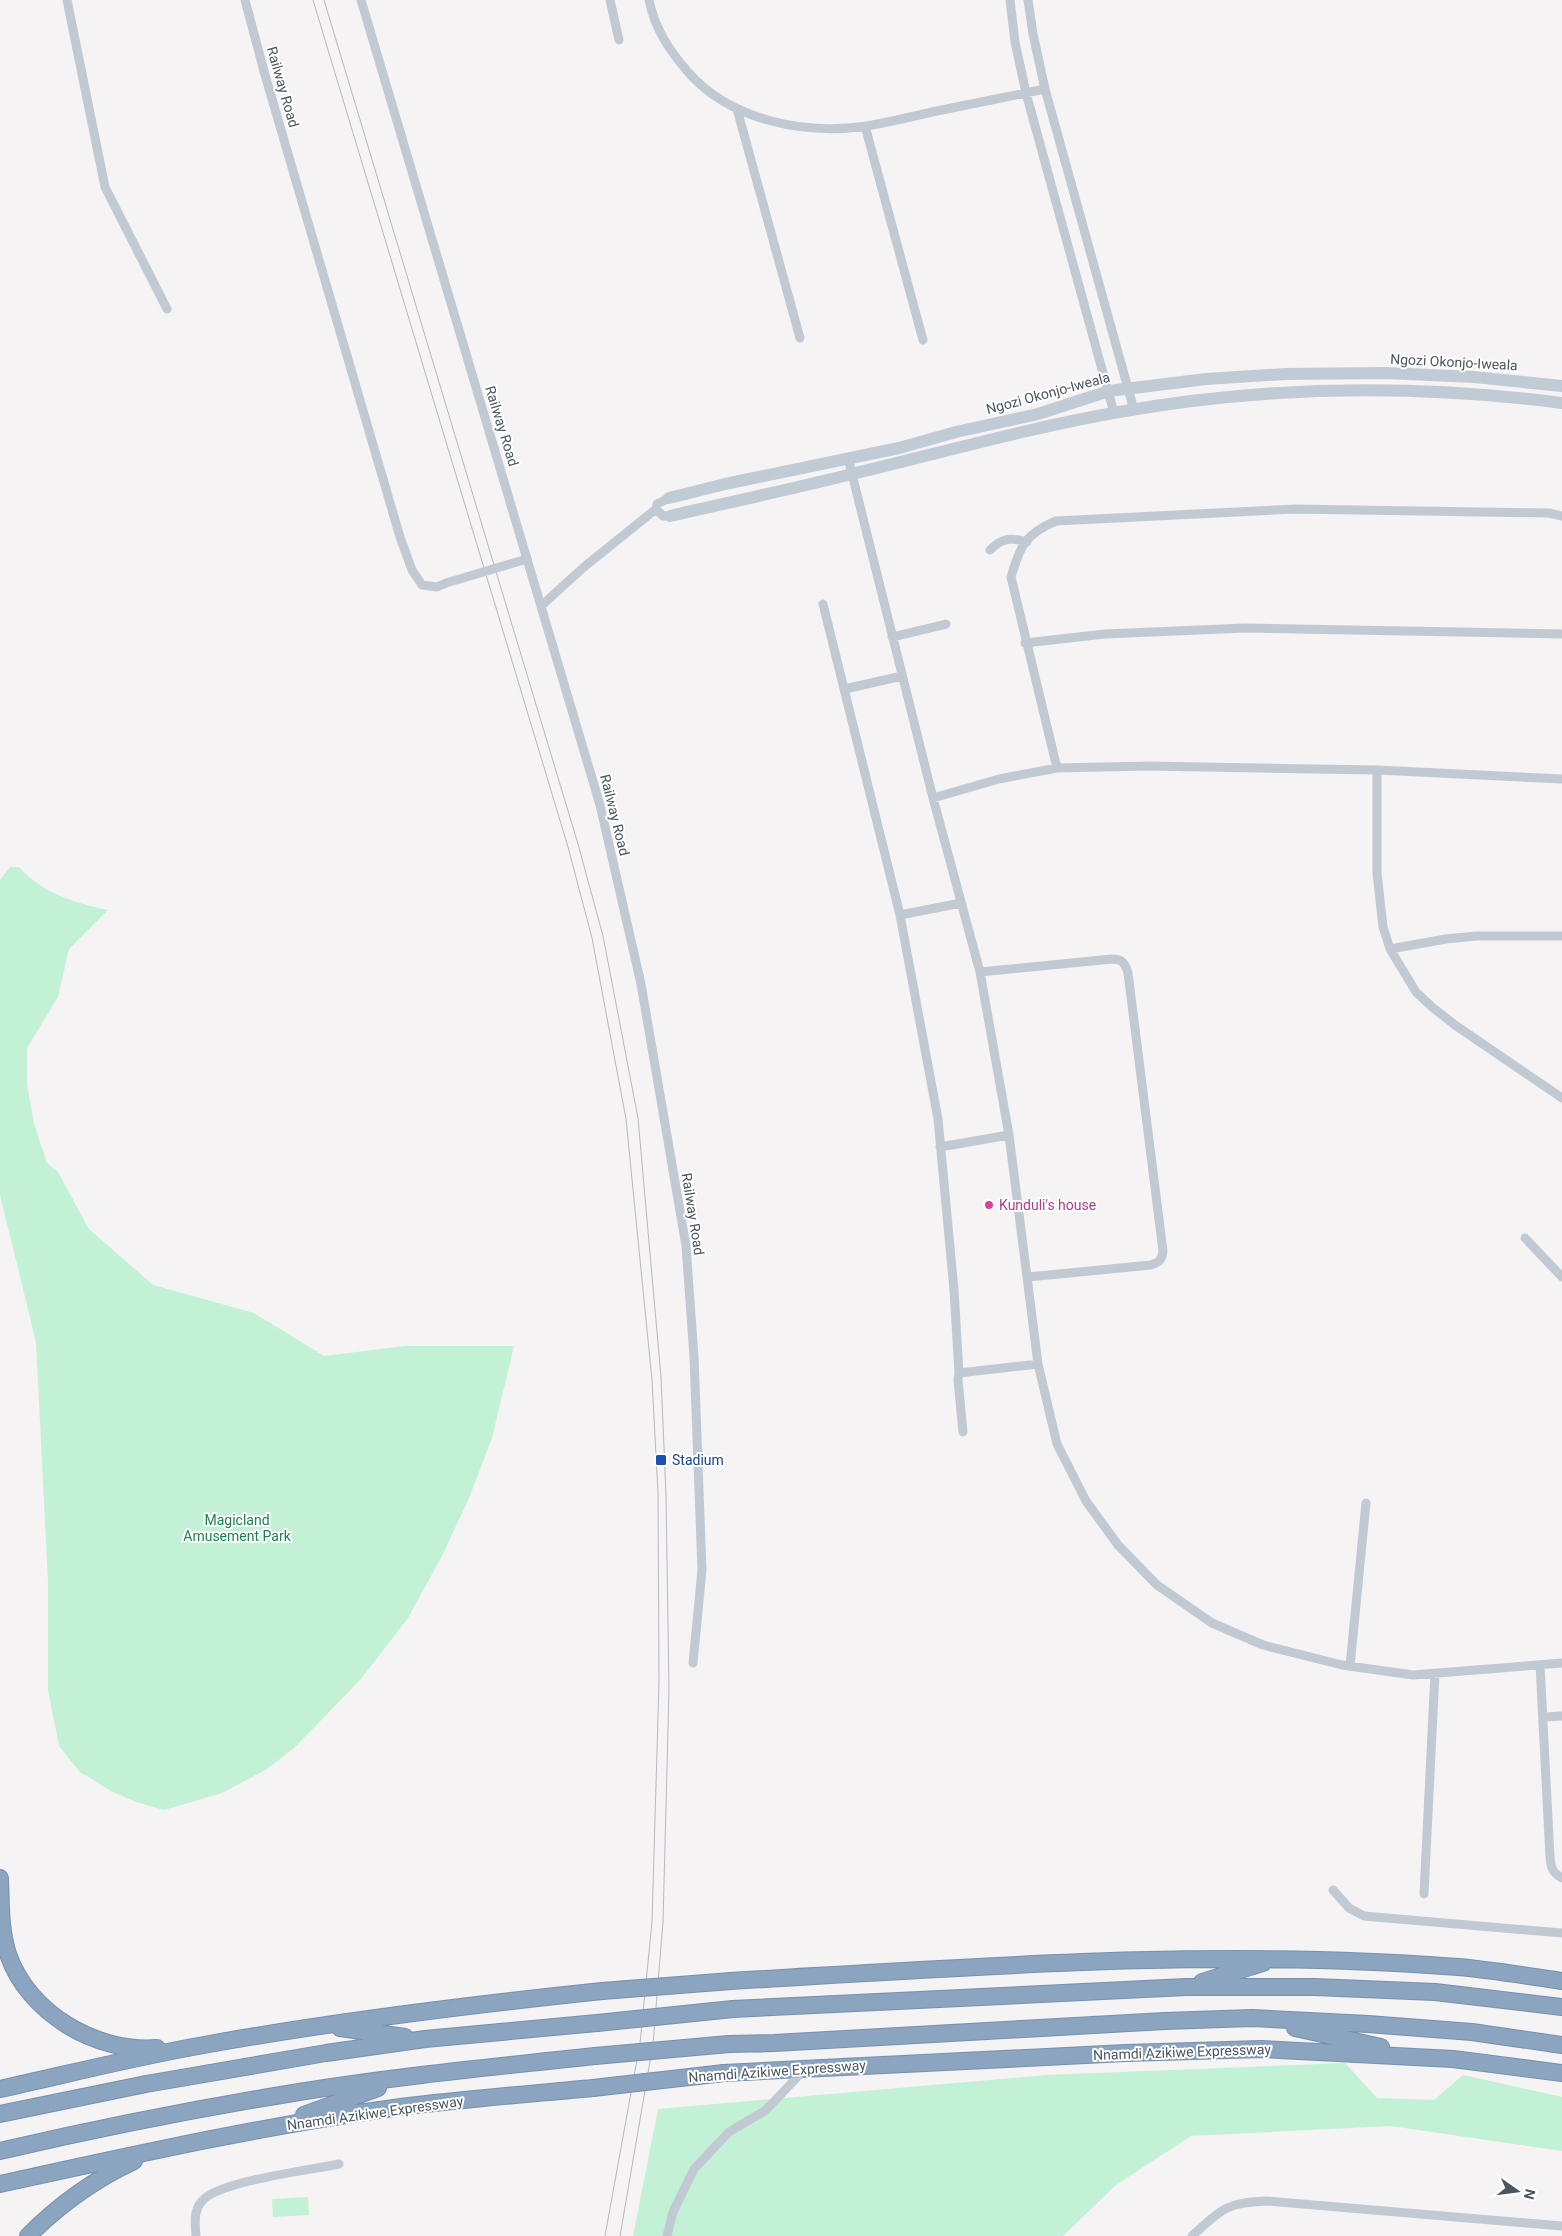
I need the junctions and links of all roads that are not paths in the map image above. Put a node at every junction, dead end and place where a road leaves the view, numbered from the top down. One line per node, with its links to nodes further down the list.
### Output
1 (67, 0): 13 (street)
2 (245, 0): 30 (street, Railway Road, bridge)
3 (361, 0): 30 (street, Railway Road)
4 (610, 0): 8 (street)
5 (649, 0): 11 (street)
6 (1010, 0): 10 (street)
7 (1028, 0): 9 (street)
8 (620, 40)
9 (1045, 89): 10 (street); 17 (street)
10 (1026, 93): 12 (street); 18 (street)
11 (737, 109): 12 (street); 14 (street)
12 (866, 126): 15 (street)
13 (167, 309)
14 (800, 338)
15 (923, 340)
16 (1562, 386): 17 (street, Ngozi Okonjo-Iweala)
17 (1129, 388): 18 (street, Ngozi Okonjo-Iweala); 20 (street)
18 (1108, 391): 21 (street); 22 (street, Ngozi Okonjo-Iweala)
19 (1562, 403): 20 (street)
20 (1134, 410): 21 (street)
21 (1114, 413): 23 (street)
22 (848, 458): 23 (street); 24 (street, Ngozi Okonjo-Iweala)
23 (852, 474): 26 (street); 35 (street)
24 (669, 498): 25 (street)
25 (656, 509): 26 (street); 32 (street)
26 (670, 516)
27 (1562, 516): 28 (street)
28 (1027, 542): 29 (street); 36 (street)
29 (990, 550)
30 (527, 559): 32 (street, Railway Road)
31 (823, 604): 38 (street)
32 (541, 606): 58 (street, Railway Road)
33 (946, 624): 35 (street)
34 (1562, 634): 36 (street)
35 (892, 638): 37 (street)
36 (1025, 642): 39 (street)
37 (902, 676): 38 (street); 42 (street)
38 (844, 688): 44 (street)
39 (1057, 768): 40 (street); 42 (street)
40 (1377, 770): 41 (street); 46 (street)
41 (1562, 779)
42 (932, 798): 43 (street)
43 (961, 903): 44 (street); 47 (street)
44 (900, 915): 50 (street)
45 (1562, 936): 46 (street)
46 (1390, 950): 48 (street)
47 (980, 972): 49 (street); 52 (street)
48 (1562, 1098)
49 (1009, 1135): 50 (street); 52 (street)
50 (940, 1147): 55 (street)
51 (1525, 1238): 53 (street)
52 (1028, 1278): 54 (street)
53 (1562, 1278)
54 (1038, 1364): 55 (street); 61 (street)
55 (960, 1373): 56 (street)
56 (963, 1432)
57 (1366, 1503): 61 (street)
58 (693, 1663)
59 (1562, 1663): 60 (street)
60 (1540, 1665): 62 (street); 64 (street)
61 (1350, 1666): 62 (street)
62 (1435, 1673): 68 (street)
63 (1562, 1716): 64 (street)
64 (1544, 1717): 66 (street)
65 (0, 1878): 77 (highway)
66 (1562, 1878)
67 (1333, 1890): 69 (street)
68 (1424, 1894)
69 (1562, 1933)
70 (1277, 1959): 71 (highway); 72 (highway); 75 (highway, bridge)
71 (1562, 1981)
72 (1186, 1987): 73 (highway); 76 (highway, bridge)
73 (1562, 2007)
74 (1252, 2018): 78 (highway, Nnamdi Azikiwe Expressway); 79 (highway); 82 (highway, Nnamdi Azikiwe Expressway, bridge)
75 (322, 2025): 76 (highway); 77 (highway)
76 (425, 2039): 84 (highway)
77 (202, 2045): 83 (highway)
78 (1562, 2045)
79 (1428, 2058): 80 (highway, Nnamdi Azikiwe Expressway); 81 (highway, Nnamdi Azikiwe Expressway)
80 (805, 2069): 85 (highway, Nnamdi Azikiwe Expressway, bridge); 93 (street)
81 (1562, 2073)
82 (409, 2077): 85 (highway); 87 (highway, Nnamdi Azikiwe Expressway)
83 (0, 2089)
84 (0, 2114)
85 (269, 2128): 86 (highway, Nnamdi Azikiwe Expressway)
86 (164, 2148): 89 (highway, Nnamdi Azikiwe Expressway); 91 (highway)
87 (0, 2151)
88 (339, 2164): 92 (street)
89 (0, 2184)
90 (1562, 2226): 94 (street)
91 (28, 2236)
92 (196, 2236)
93 (667, 2236)
94 (1192, 2236)

